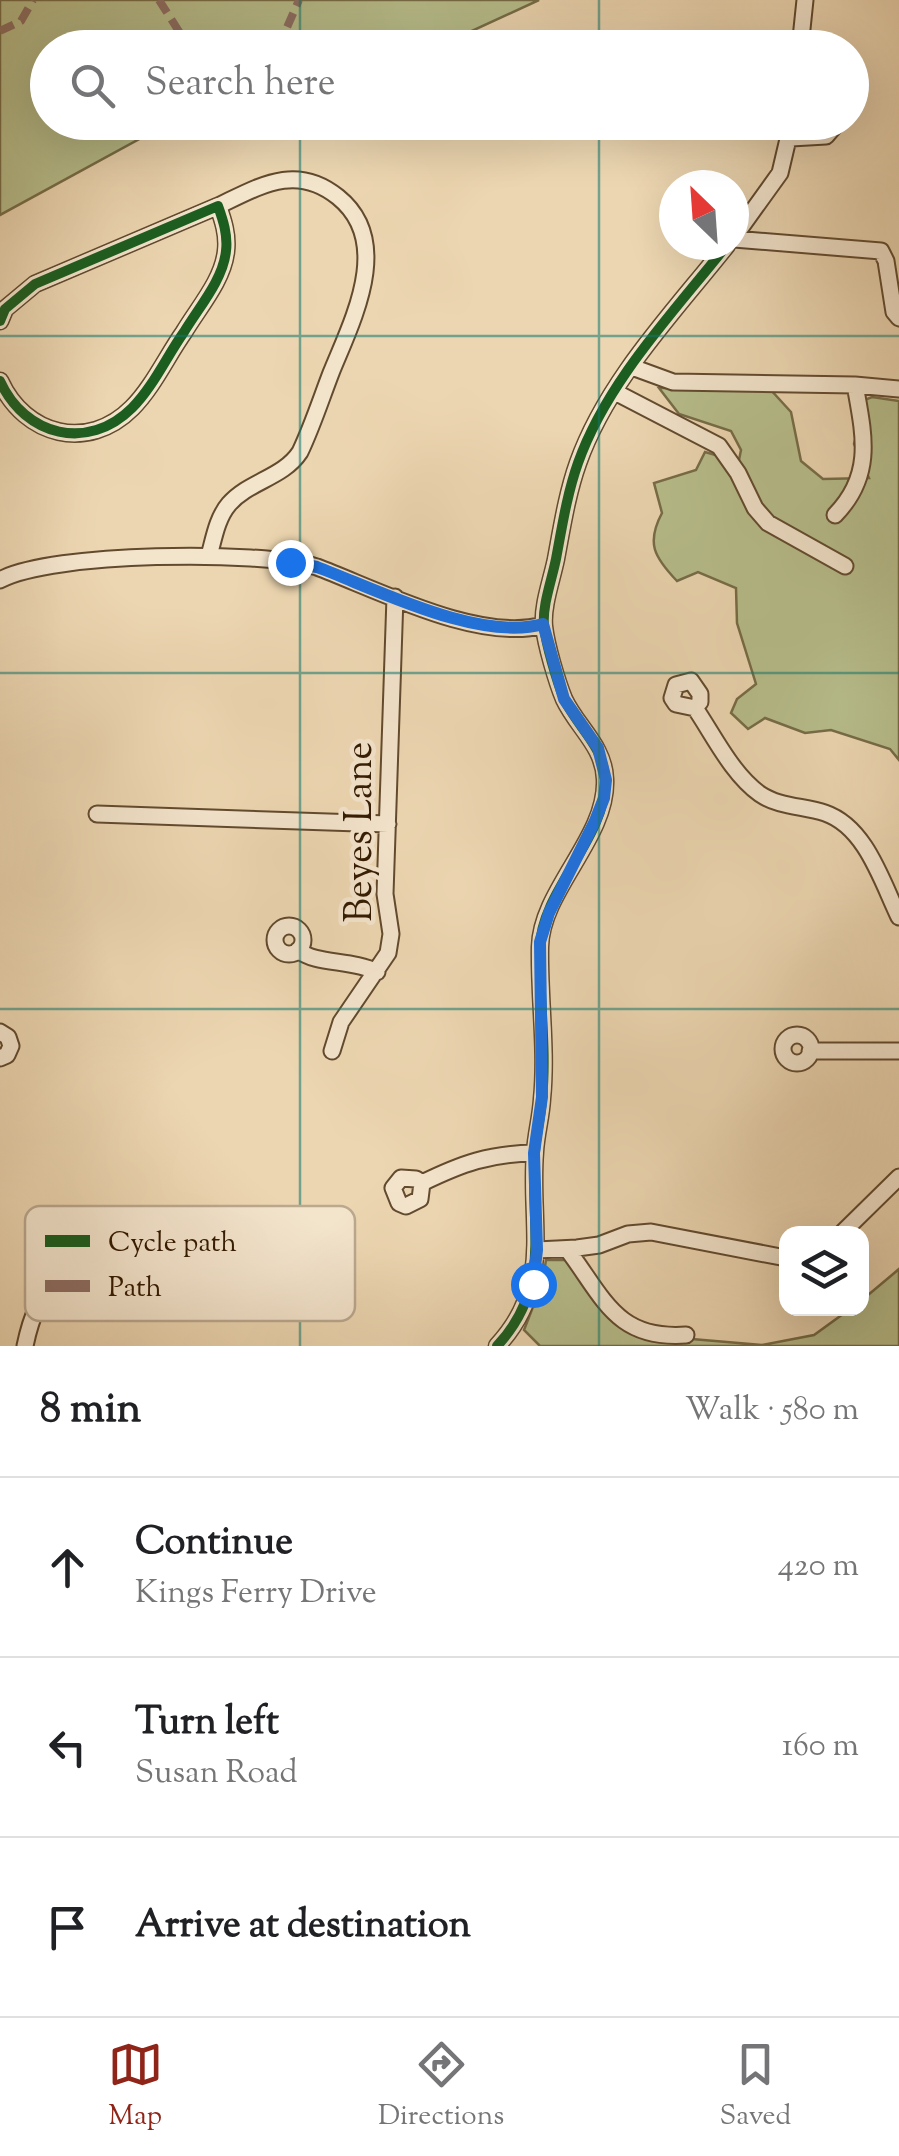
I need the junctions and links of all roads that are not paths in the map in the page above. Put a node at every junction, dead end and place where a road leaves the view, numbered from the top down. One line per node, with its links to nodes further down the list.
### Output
1 (806, 0): 2 (street)
2 (802, 30)
3 (789, 140): 5 (street)
4 (218, 206): 8 (street); 11 (street); 16 (street)
5 (749, 217)
6 (749, 239): 9 (street)
7 (716, 260): 10 (street)
8 (2, 312)
9 (899, 318)
10 (632, 368): 12 (street); 14 (street)
11 (0, 381)
12 (855, 385): 13 (street); 15 (street)
13 (899, 389)
14 (615, 392): 17 (street); 20 (street)
15 (835, 515)
16 (209, 556): 18 (street); 19 (street)
17 (845, 566)
18 (0, 580)
19 (395, 597): 20 (street); 23 (street, Beyes Lane)
20 (543, 624): 32 (street)
21 (694, 708): 24 (street)
22 (97, 814): 23 (street)
23 (388, 824): 26 (street, Beyes Lane)
24 (899, 916)
25 (298, 950): 26 (street)
26 (377, 972): 30 (street, Beyes Lane)
27 (0, 1032): 31 (street)
28 (810, 1050): 29 (street)
29 (899, 1051)
30 (332, 1052)
31 (0, 1058)
32 (534, 1153): 34 (street); 37 (street)
33 (899, 1178): 35 (street)
34 (422, 1183)
35 (850, 1226)
36 (567, 1249): 37 (street); 38 (street); 40 (street)
37 (537, 1250): 42 (street)
38 (779, 1257)
39 (31, 1321): 41 (street)
40 (686, 1335)
41 (25, 1346)
42 (497, 1346)

